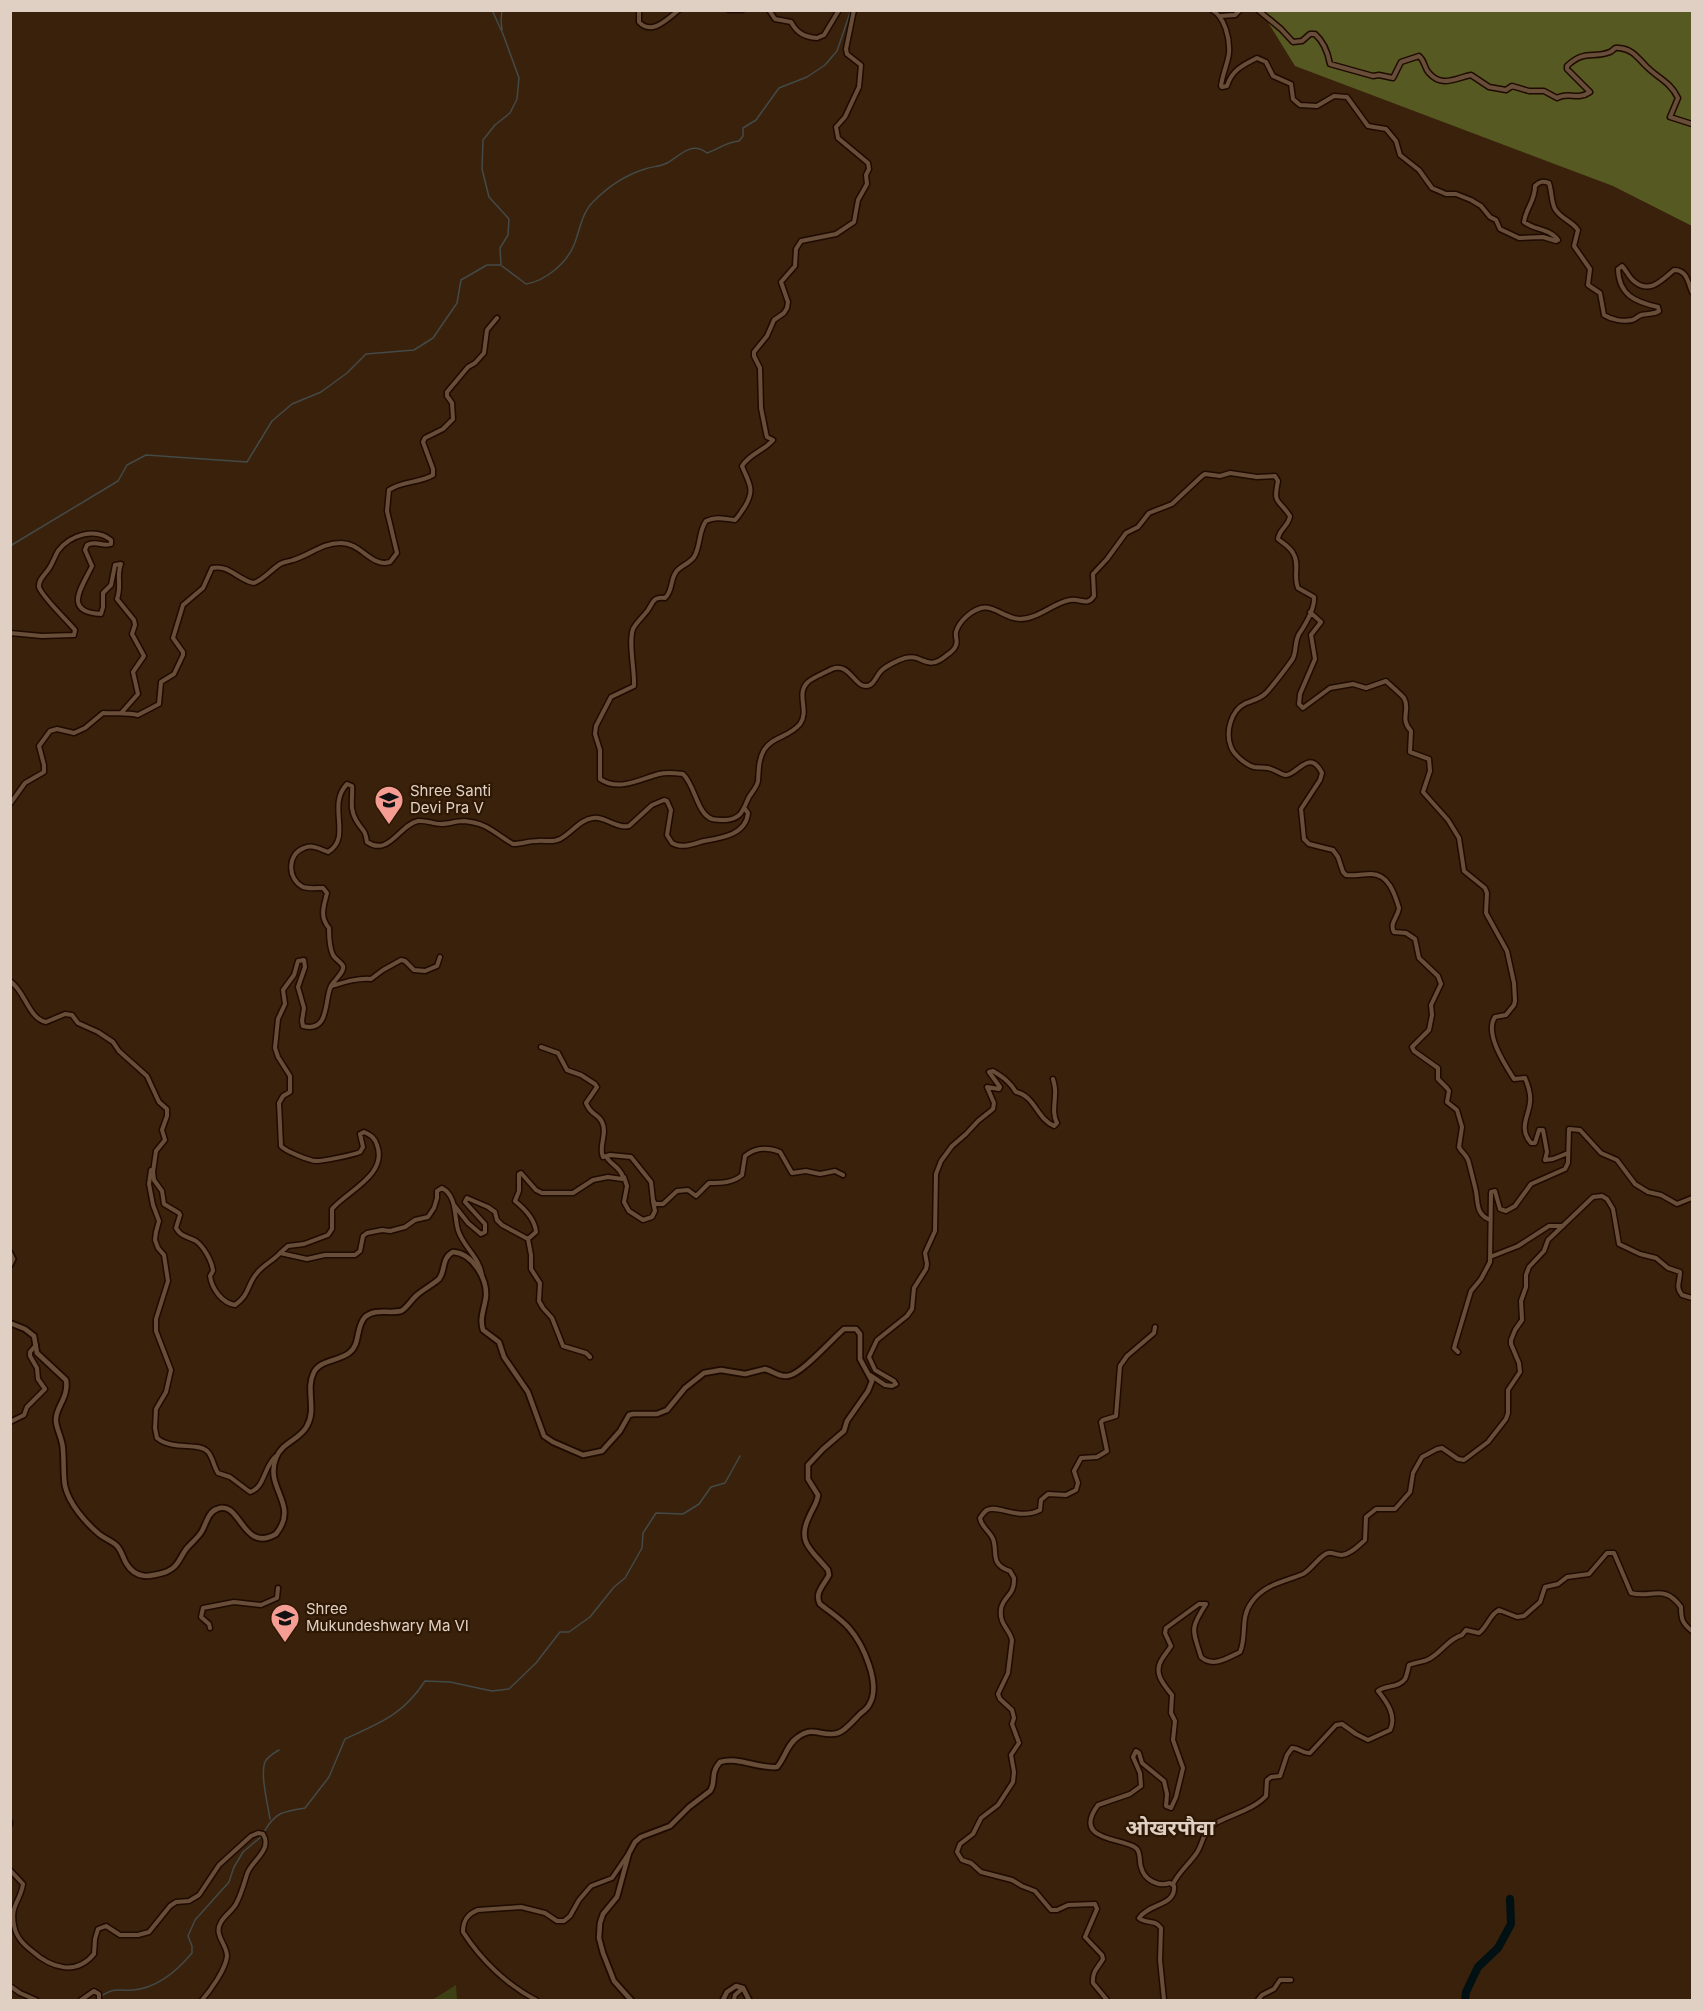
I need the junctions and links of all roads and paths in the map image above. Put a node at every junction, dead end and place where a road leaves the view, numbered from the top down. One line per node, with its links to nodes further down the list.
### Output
1 (639, 10): 2 (street)
2 (679, 10)
3 (729, 10): 4 (street)
4 (742, 10)
5 (769, 10): 6 (street)
6 (839, 10)
7 (854, 10): 19 (street)
8 (1212, 10): 11 (street)
9 (1239, 10): 11 (street)
10 (1258, 10): 12 (street)
11 (1221, 16): 13 (street)
12 (1692, 124)
13 (1692, 292)
14 (497, 318): 17 (street)
15 (1310, 612): 19 (street); 25 (street); 33 (street)
16 (10, 633): 17 (street)
17 (122, 712): 18 (street)
18 (10, 804)
19 (745, 808): 22 (street)
20 (440, 957): 22 (street)
21 (10, 981): 27 (street)
22 (331, 987): 37 (street)
23 (541, 1047): 26 (street)
24 (1053, 1079): 47 (street)
25 (1568, 1153): 30 (street); 33 (street)
26 (606, 1156): 29 (street); 31 (street)
27 (153, 1167): 37 (street); 49 (street)
28 (843, 1175): 31 (street)
29 (623, 1177): 31 (street); 35 (street)
30 (1692, 1198)
31 (653, 1200)
32 (453, 1204): 35 (street); 37 (street); 40 (street)
33 (1490, 1220): 38 (street)
34 (1563, 1226): 38 (street); 41 (street); 55 (street)
35 (528, 1239): 46 (street)
36 (10, 1253): 39 (street)
37 (279, 1253)
38 (1490, 1257): 45 (street)
39 (10, 1265)
40 (482, 1279): 47 (street); 49 (street)
41 (1692, 1298)
42 (10, 1323): 44 (street)
43 (1155, 1327): 68 (street)
44 (36, 1345): 48 (street); 49 (street)
45 (1458, 1352)
46 (590, 1357)
47 (870, 1375): 53 (street)
48 (10, 1422)
49 (277, 1455)
50 (278, 1588): 51 (street)
51 (210, 1628)
52 (1692, 1631): 55 (street)
53 (629, 1853): 63 (street); 64 (street)
54 (10, 1870): 62 (street)
55 (1173, 1884): 69 (street)
56 (1291, 1980): 70 (street)
57 (10, 1986): 59 (street)
58 (743, 1988): 65 (street); 66 (street); 67 (street)
59 (36, 2001)
60 (81, 2001): 61 (street)
61 (99, 2001)
62 (202, 2001)
63 (536, 2001)
64 (631, 2001)
65 (723, 2001)
66 (734, 2001)
67 (749, 2001)
68 (1107, 2001)
69 (1164, 2001)
70 (1258, 2001)

